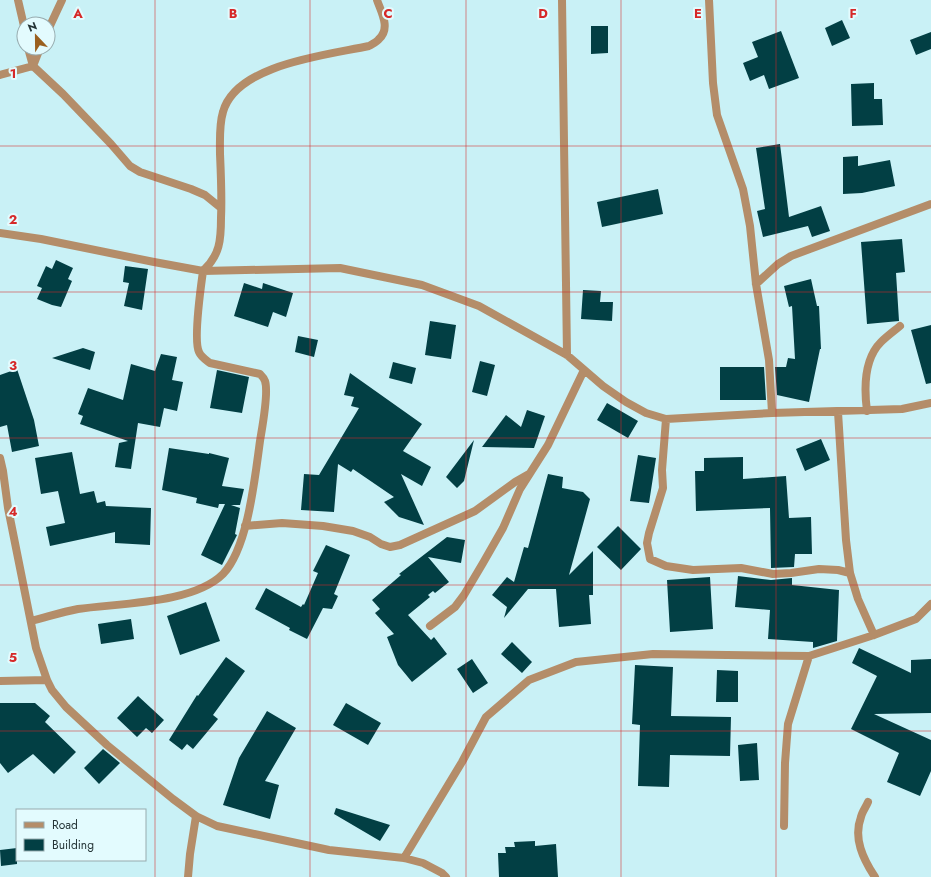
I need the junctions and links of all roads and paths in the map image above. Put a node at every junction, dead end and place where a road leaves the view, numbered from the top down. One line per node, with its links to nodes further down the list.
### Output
1 (18, 0): 6 (street)
2 (62, 0): 7 (street)
3 (377, 0): 13 (street)
4 (562, 0): 18 (street)
5 (709, 0): 16 (street)
6 (22, 16)
7 (55, 16)
8 (30, 56): 10 (street)
9 (37, 56): 10 (street)
10 (33, 66): 11 (street); 13 (street)
11 (0, 75)
12 (931, 204): 16 (street)
13 (221, 208): 15 (street)
14 (0, 233): 15 (street)
15 (203, 271): 18 (street); 27 (street)
16 (756, 284): 23 (street)
17 (900, 326): 21 (street)
18 (567, 354): 19 (street)
19 (584, 370): 24 (street); 26 (street)
20 (931, 403): 21 (street)
21 (867, 410): 22 (street)
22 (838, 412): 23 (street); 28 (street)
23 (772, 413): 24 (street)
24 (666, 419): 28 (street)
25 (0, 458): 30 (street)
26 (529, 474): 27 (street); 31 (street)
27 (245, 526): 30 (street)
28 (850, 573): 32 (street)
29 (931, 604): 32 (street)
30 (31, 621): 34 (street)
31 (430, 626)
32 (874, 635): 33 (street)
33 (809, 656): 38 (street); 39 (street)
34 (47, 680): 35 (street); 37 (street)
35 (0, 681)
36 (868, 802): 42 (street)
37 (196, 816): 39 (street); 40 (street)
38 (784, 826)
39 (404, 858): 41 (street)
40 (188, 877)
41 (446, 877)
42 (875, 877)

